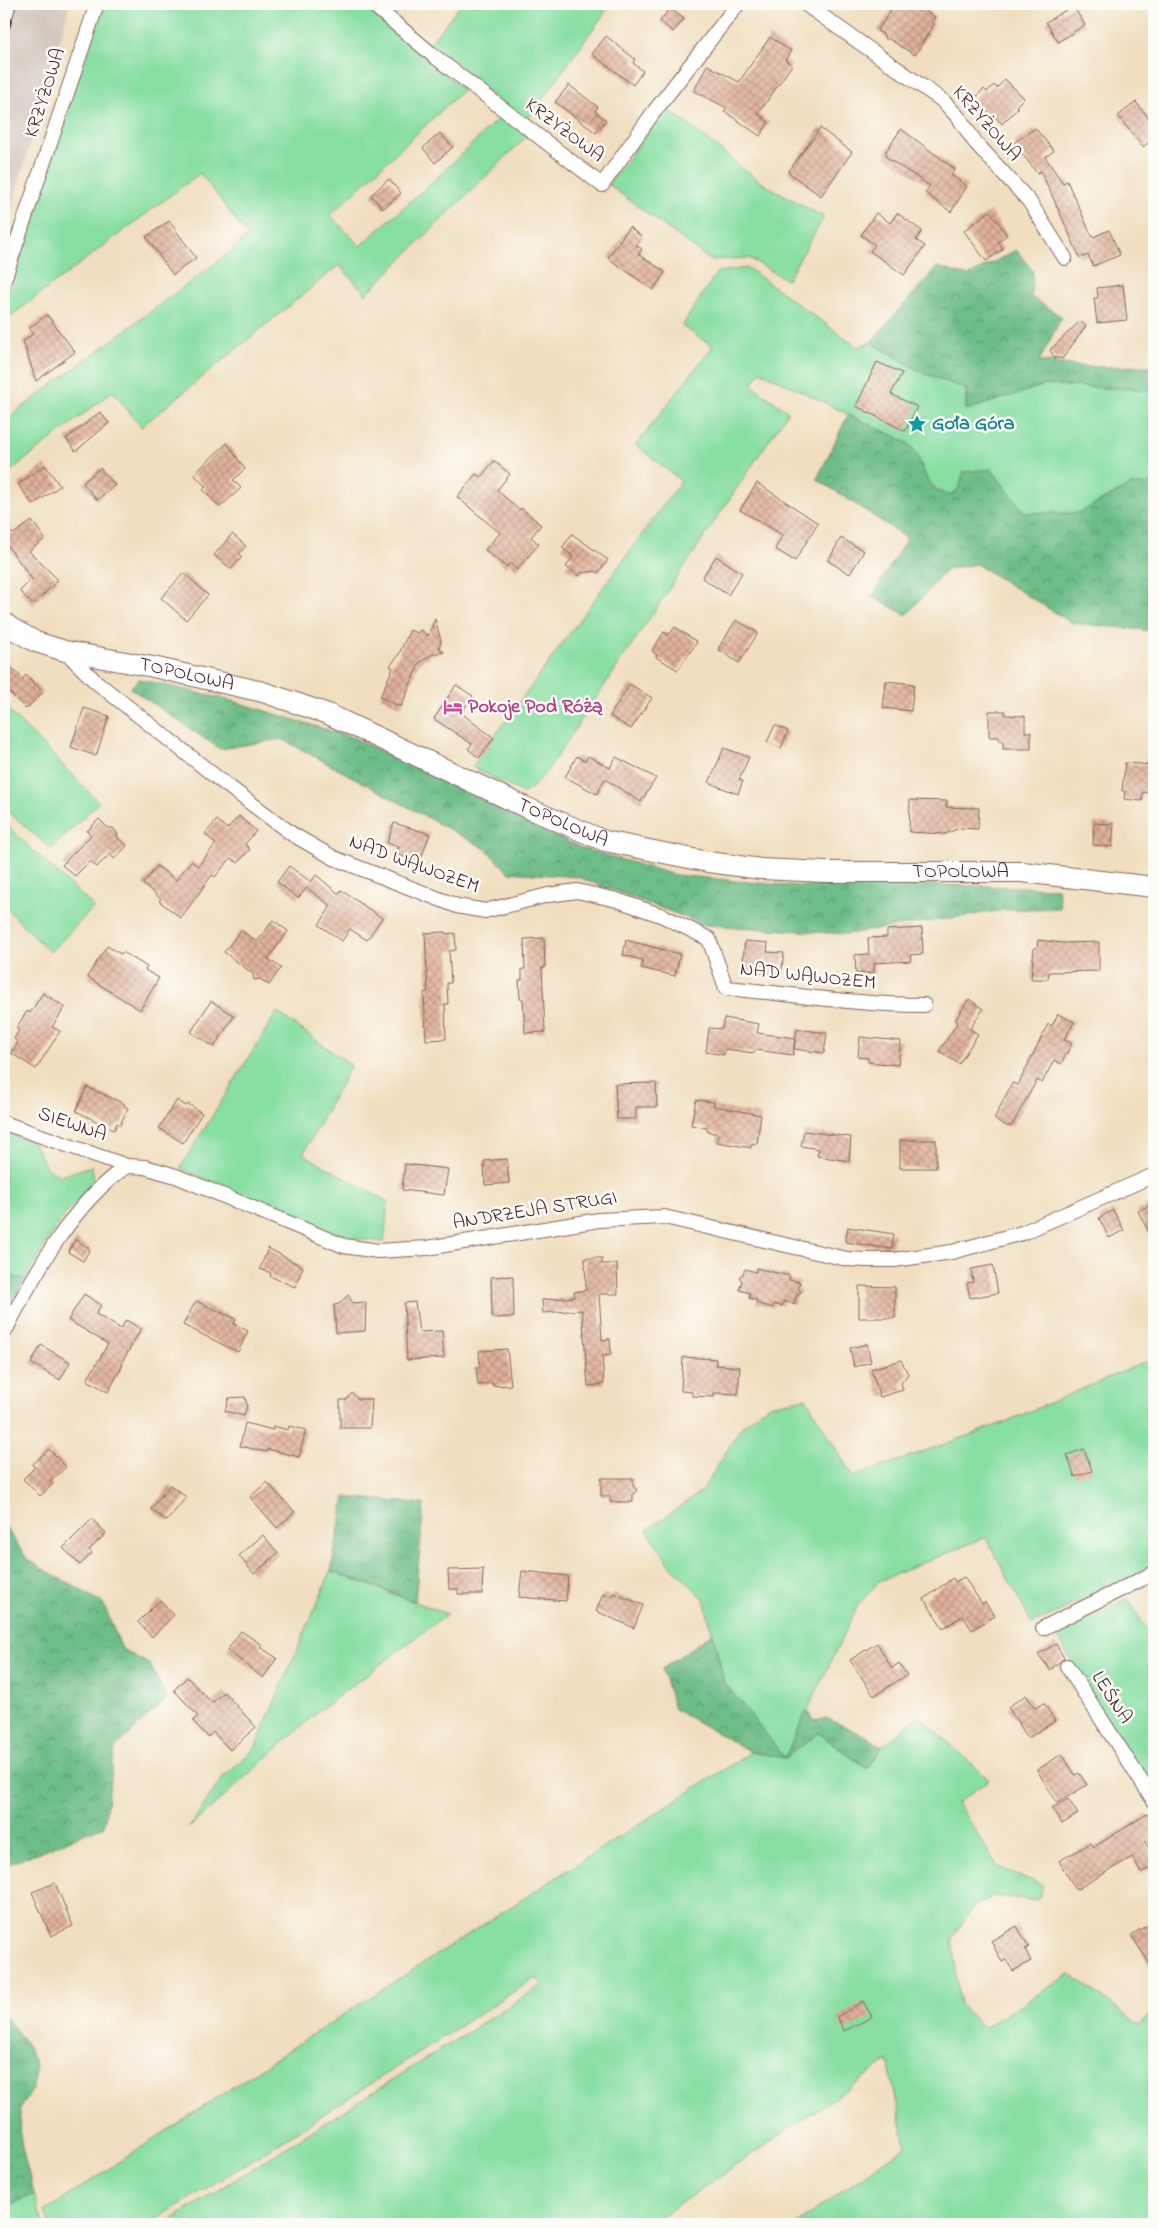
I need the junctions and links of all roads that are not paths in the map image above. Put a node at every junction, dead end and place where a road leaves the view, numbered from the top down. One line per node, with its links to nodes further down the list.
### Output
1 (97, 4): 6 (street, KRZYŻOWA)
2 (372, 4): 3 (street, KRZYŻOWA)
3 (738, 4)
4 (805, 4): 5 (street, KRZYŻOWA)
5 (1065, 258)
6 (4, 280)
7 (4, 622): 8 (street, TOPOLOWA)
8 (65, 652): 9 (street, TOPOLOWA); 10 (street, NAD WĄWOZEM)
9 (1154, 887)
10 (924, 1005)
11 (4, 1123): 12 (street, SIEWNA)
12 (127, 1166): 13 (street, ANDRZEJA STRUGI); 14 (street)
13 (1154, 1175)
14 (4, 1333)
15 (1154, 1573): 16 (street)
16 (1043, 1628)
17 (1067, 1666): 18 (street, LEŚNA)
18 (1154, 1801)

